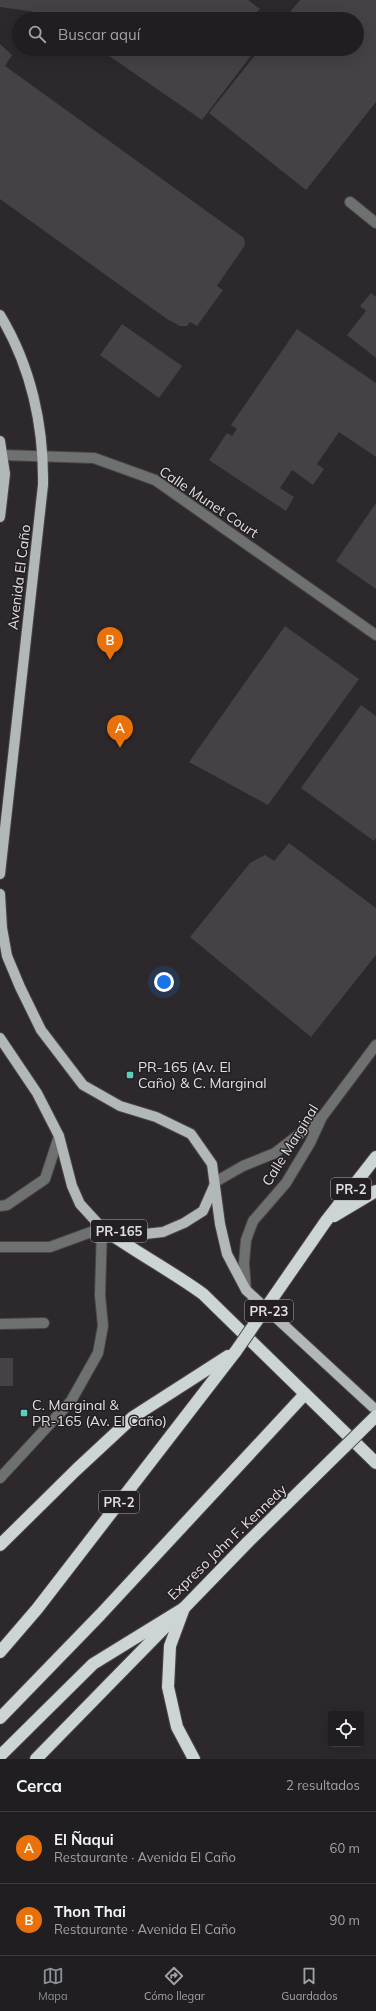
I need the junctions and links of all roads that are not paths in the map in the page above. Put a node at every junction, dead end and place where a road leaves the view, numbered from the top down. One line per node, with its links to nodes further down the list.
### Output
1 (350, 202): 2 (street)
2 (376, 223)
3 (0, 315): 6 (main road, Avenida El Caño)
4 (0, 441): 5 (main road, Avenida El Caño)
5 (2, 455): 6 (street, Calle Munet Court); 7 (main road, Avenida El Caño)
6 (44, 456): 8 (street, Calle Munet Court); 9 (main road, Avenida El Caño)
7 (0, 517)
8 (376, 635)
9 (0, 874)
10 (0, 894): 16 (main road)
11 (0, 1038): 14 (main road, PR-165)
12 (376, 1045): 13 (street, Calle Marginal)
13 (322, 1116): 16 (street); 22 (street, Calle Marginal)
14 (59, 1136): 18 (street); 20 (main road, PR-165)
15 (376, 1157): 19 (highway, PR-2)
16 (215, 1182): 20 (main road, PR-165); 22 (main road, PR-23)
17 (376, 1190): 19 (highway)
18 (0, 1206)
19 (326, 1221): 25 (highway, PR-2, bridge)
20 (102, 1228): 21 (street); 26 (highway); 30 (street)
21 (0, 1247)
22 (246, 1290): 27 (main road, PR-23)
23 (44, 1322): 24 (street)
24 (0, 1324)
25 (236, 1351): 31 (highway); 33 (highway, PR-2)
26 (305, 1394): 29 (highway); 34 (highway)
27 (376, 1410)
28 (376, 1416): 32 (highway, Expreso John F. Kennedy, bridge)
29 (376, 1463)
30 (0, 1478)
31 (0, 1545)
32 (184, 1608): 35 (highway, Expreso John F. Kennedy); 36 (highway); 37 (highway)
33 (0, 1652)
34 (0, 1718)
35 (0, 1756)
36 (36, 1759)
37 (194, 1759)

